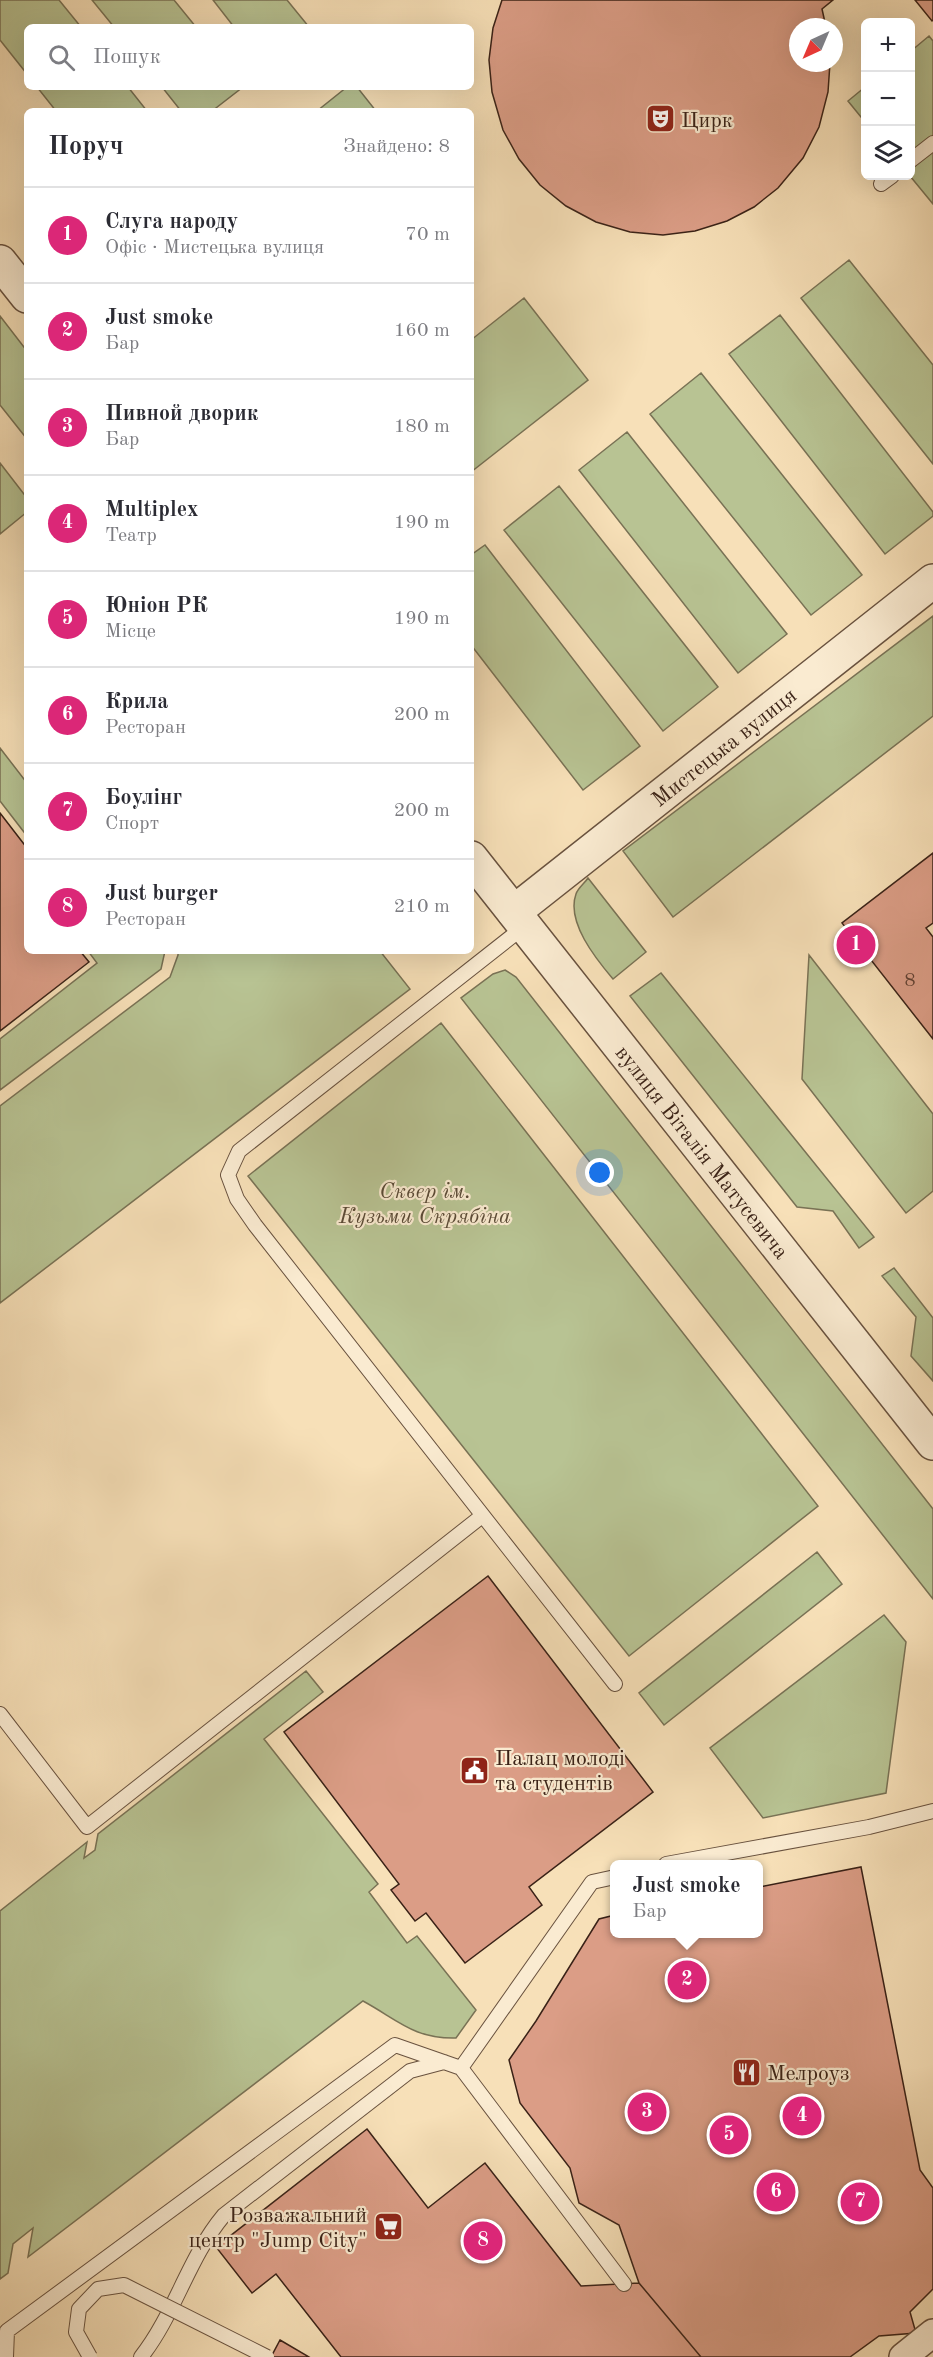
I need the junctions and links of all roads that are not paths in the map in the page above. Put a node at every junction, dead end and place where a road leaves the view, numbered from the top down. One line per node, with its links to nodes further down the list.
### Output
1 (933, 143): 2 (lane)
2 (915, 157)
3 (0, 262): 4 (street)
4 (24, 292)
5 (933, 582): 7 (street, Мистецька вулиця)
6 (474, 862): 7 (street, вулиця Віталія Матусевича)
7 (519, 919): 8 (street, вулиця Віталія Матусевича); 9 (lane)
8 (933, 1443)
9 (482, 1516): 10 (lane); 11 (lane)
10 (615, 1684)
11 (0, 1714)
12 (933, 1811): 13 (lane)
13 (688, 1860)
14 (610, 1878): 16 (lane)
15 (445, 2062): 16 (lane); 19 (lane); 21 (lane)
16 (461, 2068): 17 (lane)
17 (624, 2284)
18 (933, 2333): 23 (street)
19 (6, 2357)
20 (90, 2357): 22 (lane, bridge)
21 (141, 2357)
22 (267, 2357)
23 (903, 2357)

